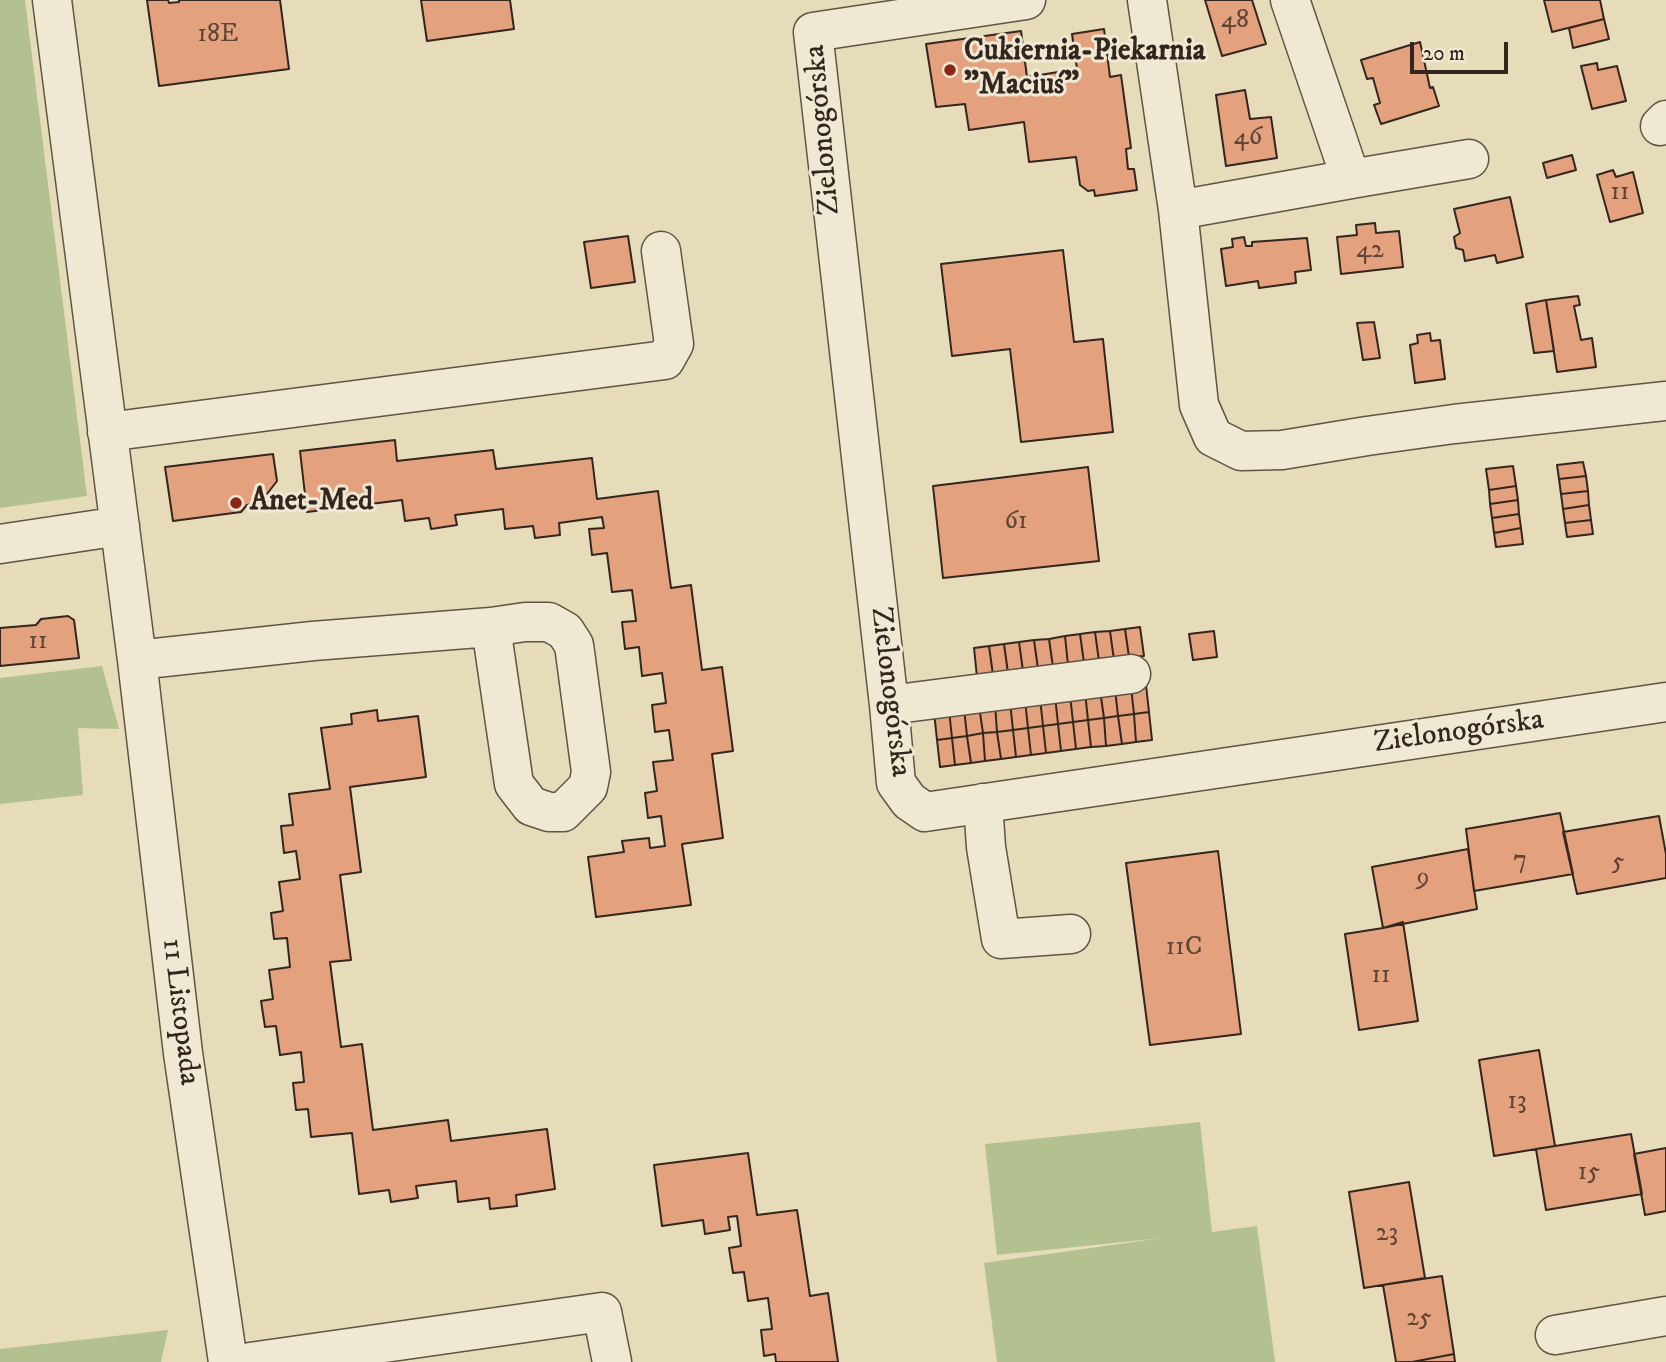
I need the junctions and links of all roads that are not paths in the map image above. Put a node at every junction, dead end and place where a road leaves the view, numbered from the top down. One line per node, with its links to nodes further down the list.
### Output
1 (52, 0): 10 (street, 11 Listopada)
2 (1026, 0): 17 (street, Zielonogórska)
3 (1147, 0): 7 (street)
4 (1290, 0): 6 (street)
5 (1469, 159): 6 (street)
6 (1351, 179): 7 (street)
7 (1178, 210): 9 (street)
8 (662, 251): 10 (street)
9 (1666, 401)
10 (107, 432): 11 (street, 11 Listopada)
11 (120, 526): 12 (street); 14 (street, 11 Listopada)
12 (0, 544)
13 (491, 627): 13 (street); 14 (street)
14 (137, 660): 22 (street, 11 Listopada)
15 (1131, 674): 17 (street)
16 (1666, 702): 18 (street, Zielonogórska)
17 (889, 705): 18 (street, Zielonogórska)
18 (983, 803): 19 (street)
19 (1071, 934)
20 (1666, 1316): 21 (street)
21 (1555, 1335)
22 (228, 1362)
23 (250, 1362): 24 (street)
24 (612, 1362)

